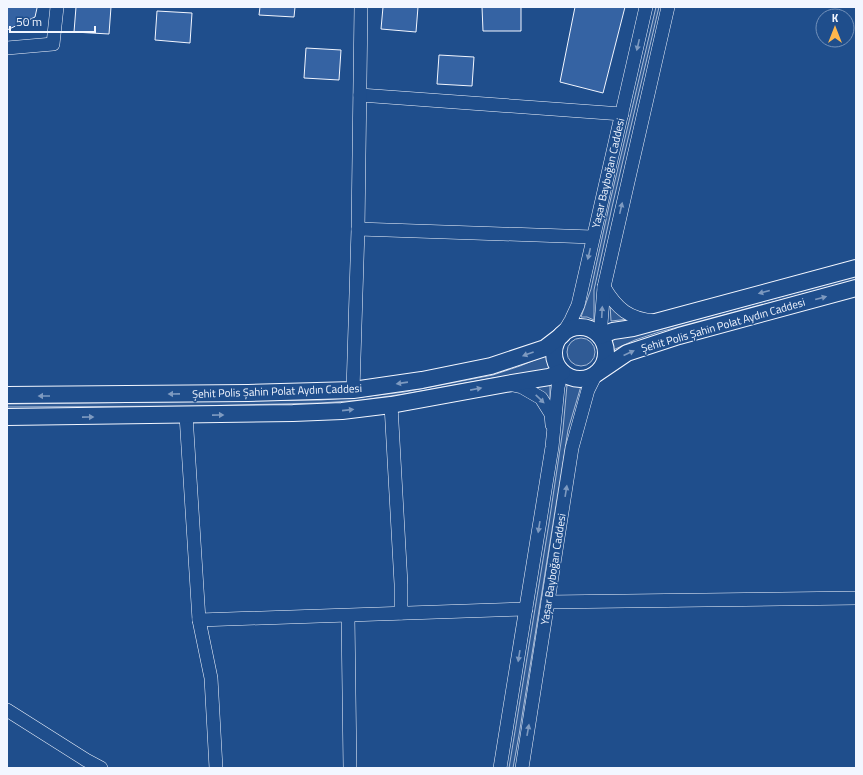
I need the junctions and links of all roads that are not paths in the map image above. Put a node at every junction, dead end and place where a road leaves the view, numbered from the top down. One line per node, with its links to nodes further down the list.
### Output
1 (56, 7): 5 (street)
2 (361, 7): 6 (street)
3 (646, 7): 7 (street, Yaşar Bayboğan Caddesi, one-way to 7)
4 (668, 7): 11 (street, Yaşar Bayboğan Caddesi, one-way to 4)
5 (7, 48)
6 (360, 95): 7 (street); 8 (street)
7 (622, 114): 9 (street, Yaşar Bayboğan Caddesi)
8 (358, 229): 9 (street); 19 (street)
9 (593, 237): 14 (street, Yaşar Bayboğan Caddesi, one-way to 14)
10 (856, 268): 13 (main road, Şehit Polis Şahin Polat Aydın Caddesi, one-way to 13)
11 (604, 288): 13 (street); 15 (street, Yaşar Bayboğan Caddesi, one-way to 11)
12 (856, 288): 17 (main road, Şehit Polis Şahin Polat Aydın Caddesi, one-way to 12)
13 (659, 321): 15 (main road, Şehit Polis Şahin Polat Aydın Caddesi)
14 (562, 335): 15 (main road); 16 (main road); 19 (main road, Şehit Polis Şahin Polat Aydın Caddesi, one-way to 19)
15 (600, 336): 17 (main road)
16 (562, 372): 17 (main road); 18 (main road, Şehit Polis Şahin Polat Aydın Caddesi); 24 (street, Yaşar Bayboğan Caddesi)
17 (596, 374): 26 (street, Yaşar Bayboğan Caddesi, one-way to 17)
18 (506, 384): 21 (main road, Şehit Polis Şahin Polat Aydın Caddesi, one-way to 18); 24 (street, one-way to 24)
19 (353, 390): 20 (main road, Şehit Polis Şahin Polat Aydın Caddesi, one-way to 20)
20 (7, 395)
21 (391, 406): 22 (main road, Şehit Polis Şahin Polat Aydın Caddesi, one-way to 21); 28 (street)
22 (186, 415): 23 (main road, Şehit Polis Şahin Polat Aydın Caddesi, one-way to 22); 30 (street)
23 (7, 417)
24 (552, 447): 27 (street, Yaşar Bayboğan Caddesi, one-way to 27)
25 (856, 598): 26 (street)
26 (548, 602): 36 (street, Yaşar Bayboğan Caddesi, one-way to 26)
27 (526, 609): 28 (street); 35 (street, Yaşar Bayboğan Caddesi, one-way to 35)
28 (401, 613): 29 (street)
29 (348, 616): 30 (street); 34 (street)
30 (199, 620): 33 (street)
31 (8, 716): 32 (street)
32 (101, 768)
33 (216, 768)
34 (350, 768)
35 (500, 768)
36 (522, 768)

